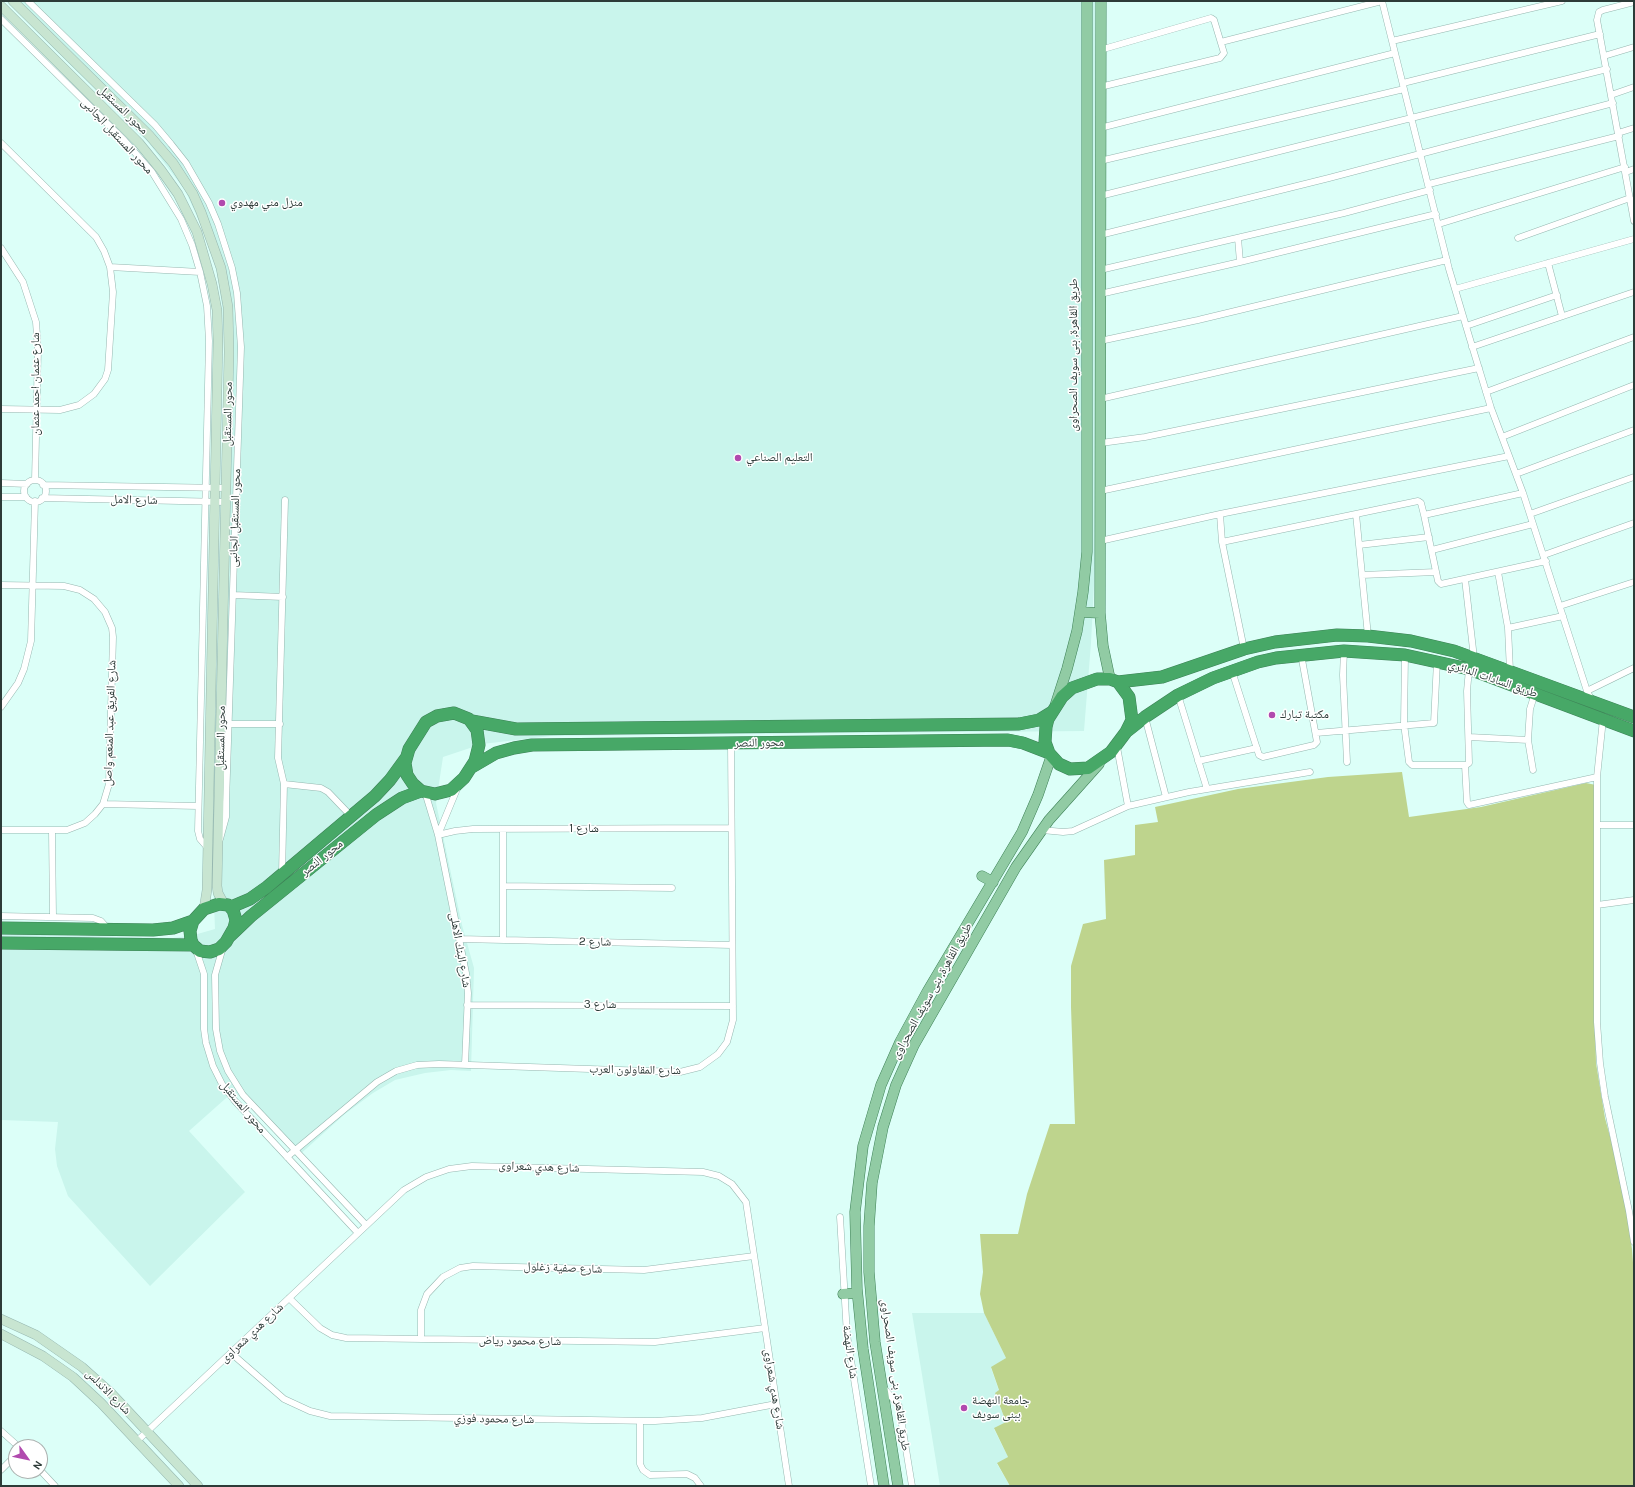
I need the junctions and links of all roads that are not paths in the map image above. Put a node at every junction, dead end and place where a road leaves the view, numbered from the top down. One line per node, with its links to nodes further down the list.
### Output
1 (13, 1): 77 (street, محور المستقبل)
2 (28, 1): 74 (street, محور المستقبل الجانبى)
3 (1087, 1): 28 (main road, طريق القاهرة, بنى سويف الصحراوى)
4 (1100, 1): 14 (main road)
5 (1382, 1): 11 (street); 12 (street)
6 (1562, 1): 11 (street)
7 (1634, 2): 10 (street)
8 (1, 6): 80 (street, محور المستقبل)
9 (1, 18): 50 (street, محور المستقبل الجانبى)
10 (1600, 34): 16 (street); 18 (street)
11 (1392, 41): 15 (street)
12 (1221, 42): 14 (street); 19 (street)
13 (1634, 47): 16 (street)
14 (1100, 50): 19 (main road)
15 (1395, 53): 18 (street); 24 (street)
16 (1604, 56): 17 (street)
17 (1607, 69): 21 (street); 23 (street)
18 (1404, 86): 23 (street); 30 (street)
19 (1100, 87): 24 (main road)
20 (1634, 87): 21 (street)
21 (1611, 95): 22 (street)
22 (1612, 103): 26 (street); 29 (street)
23 (1412, 120): 29 (street); 34 (street)
24 (1100, 128): 30 (main road)
25 (1634, 128): 26 (street)
26 (1619, 135): 31 (street); 33 (street)
27 (1, 143): 48 (street)
28 (1087, 154): 30 (main road); 112 (main road, طريق القاهرة, بنى سويف الصحراوى)
29 (1422, 154): 33 (street); 40 (street)
30 (1100, 157): 34 (main road)
31 (1625, 169): 32 (street); 35 (street); 39 (street)
32 (1634, 169)
33 (1430, 187): 37 (street); 41 (street)
34 (1100, 196): 40 (main road)
35 (1630, 198): 36 (street); 42 (street)
36 (1633, 213): 38 (street)
37 (1436, 214): 39 (street); 46 (street)
38 (1634, 221)
39 (1438, 224): 45 (street)
40 (1100, 235): 49 (main road)
41 (1238, 238): 46 (street); 49 (street)
42 (1518, 238)
43 (1634, 239): 47 (street)
44 (1, 248): 67 (street, شارع عثمان احمد عثمان)
45 (1447, 260): 51 (street); 59 (street)
46 (1240, 262): 53 (street)
47 (1548, 263): 51 (street); 54 (street)
48 (110, 267): 50 (street); 67 (street)
49 (1100, 270): 53 (main road)
50 (200, 272): 80 (street, محور المستقبل الجانبى)
51 (1455, 289): 55 (street)
52 (1634, 292): 56 (street)
53 (1100, 294): 59 (main road)
54 (1557, 295): 56 (street); 57 (street)
55 (1463, 316): 57 (street); 64 (street)
56 (1562, 316): 60 (street)
57 (1466, 326): 60 (street)
58 (1634, 337): 63 (street)
59 (1100, 341): 64 (main road)
60 (1472, 347): 61 (street)
61 (1479, 368): 63 (street); 70 (street)
62 (1634, 384): 69 (street)
63 (1486, 392): 65 (street)
64 (1100, 399): 70 (main road)
65 (1491, 408): 69 (street); 81 (street)
66 (1, 409): 67 (street)
67 (36, 410): 75 (street, شارع عثمان احمد عثمان)
68 (1634, 430): 72 (street)
69 (1502, 437): 71 (street)
70 (1100, 443): 81 (main road)
71 (1509, 456): 72 (street); 90 (street)
72 (1516, 474): 82 (street)
73 (1634, 476): 92 (street)
74 (236, 479): 77 (street); 109 (street, محور المستقبل الجانبى)
75 (35, 480): 78 (street); 79 (street)
76 (1, 483): 78 (street)
77 (226, 483): 80 (street, شارع الامل); 89 (street, محور المستقبل)
78 (27, 484): 84 (street)
79 (43, 485): 80 (street, شارع الامل); 85 (street)
80 (210, 487): 88 (street, محور المستقبل)
81 (1100, 491): 97 (main road)
82 (1523, 493): 92 (street); 93 (street)
83 (1, 497): 84 (street)
84 (26, 498): 87 (street)
85 (42, 498): 87 (street); 88 (street, شارع الامل)
86 (285, 500): 110 (street)
87 (35, 501): 108 (street)
88 (210, 502): 89 (street, شارع الامل); 168 (street); 179 (street, محور المستقبل)
89 (226, 502): 146 (street, محور المستقبل)
90 (1220, 514): 97 (street); 98 (street)
91 (1356, 514): 93 (street); 98 (street); 99 (street)
92 (1530, 514): 95 (street)
93 (1424, 515): 96 (street)
94 (1634, 523): 101 (street)
95 (1533, 524): 100 (street); 101 (street)
96 (1429, 537): 99 (street); 100 (street)
97 (1100, 541): 113 (main road)
98 (1222, 542): 117 (street)
99 (1359, 545): 104 (street)
100 (1432, 550): 102 (street)
101 (1545, 558): 103 (street); 111 (street)
102 (1436, 572): 104 (street); 105 (street)
103 (1498, 572): 105 (street); 115 (street)
104 (1362, 575): 116 (street)
105 (1465, 579): 121 (street)
106 (1634, 582): 111 (street)
107 (1, 585): 108 (street, شارع الفريق عبد المنعم واصل)
108 (32, 586): 133 (street); 167 (street, شارع الفريق عبد المنعم واصل)
109 (233, 595): 110 (street); 139 (street, محور المستقبل الجانبى)
110 (283, 597): 140 (street)
111 (1560, 606): 114 (street)
112 (1081, 612): 113 (main road); 134 (main road, طريق القاهرة, بنى سويف الصحراوى)
113 (1100, 613): 128 (main road)
114 (1563, 616): 115 (street); 132 (street)
115 (1508, 628): 127 (street)
116 (1368, 636): 117 (highway, طريق السادات الدائري); 121 (highway, طريق السادات الدائري)
117 (1244, 649): 124 (highway, طريق السادات الدائري)
118 (1344, 651): 119 (highway, طريق السادات الدائري); 120 (highway, طريق السادات الدائري); 142 (street)
119 (1301, 654): 126 (highway, طريق السادات الدائري); 145 (street)
120 (1405, 655): 122 (highway, طريق السادات الدائري); 141 (street)
121 (1474, 658): 127 (highway, طريق السادات الدائري)
122 (1437, 661): 125 (highway, طريق السادات الدائري); 141 (street)
123 (1634, 668): 132 (street)
124 (1188, 669): 128 (highway, طريق السادات الدائري); 129 (highway)
125 (1469, 669): 130 (highway, طريق السادات الدائري); 147 (street)
126 (1232, 671): 129 (highway, طريق السادات الدائري); 151 (street)
127 (1510, 671): 132 (highway, طريق السادات الدائري)
128 (1114, 681): 134 (highway); 144 (highway)
129 (1196, 686): 131 (highway, طريق السادات الدائري)
130 (1535, 693): 137 (highway, طريق السادات الدائري); 148 (street)
131 (1178, 695): 135 (highway, طريق السادات الدائري); 155 (street)
132 (1590, 696): 136 (highway, طريق السادات الدائري)
133 (1, 707)
134 (1053, 709): 138 (highway, محور النصر); 152 (highway)
135 (1145, 717): 144 (highway, طريق السادات الدائري); 166 (street)
136 (1634, 718)
137 (1603, 719): 143 (highway, طريق السادات الدائري); 161 (street)
138 (472, 721): 153 (highway); 158 (highway)
139 (228, 724): 140 (street); 146 (street, محور المستقبل الجانبى)
140 (280, 724): 163 (street)
141 (1404, 724): 142 (street); 157 (street)
142 (1346, 730): 145 (street); 156 (street)
143 (1634, 731)
144 (1126, 732): 150 (highway)
145 (1316, 733): 151 (street)
146 (225, 737): 186 (street, محور المستقبل)
147 (1469, 737): 148 (street); 157 (street)
148 (1528, 740): 159 (street)
149 (731, 743): 152 (highway, محور النصر); 158 (highway, محور النصر); 173 (street, شارع المقاولون العرب)
150 (1116, 746): 154 (highway); 169 (street)
151 (1256, 748): 155 (street)
152 (1050, 755): 154 (highway); 182 (main road, طريق القاهرة, بنى سويف الصحراوى)
153 (406, 758): 165 (highway); 170 (highway, محور النصر)
154 (1104, 758): 176 (main road, طريق القاهرة, بنى سويف الصحراوى)
155 (1198, 761): 164 (street)
156 (1347, 762)
157 (1465, 765): 161 (street)
158 (472, 767): 162 (highway)
159 (1533, 770)
160 (1310, 772): 164 (street)
161 (1597, 777): 171 (street)
162 (459, 783): 165 (highway); 178 (street)
163 (284, 784): 170 (street); 180 (street)
164 (1207, 789): 166 (street)
165 (423, 792): 178 (street, شارع البنك الاهلى); 197 (highway, محور النصر)
166 (1166, 797): 169 (street)
167 (103, 804): 168 (street); 177 (street, شارع الفريق عبد المنعم واصل)
168 (198, 806): 179 (street)
169 (1128, 806): 176 (street)
170 (351, 816): 180 (highway, محور النصر)
171 (1598, 825): 172 (street); 187 (street)
172 (1634, 825)
173 (731, 828): 174 (street, شارع 1); 200 (street, شارع المقاولون العرب)
174 (503, 829): 178 (street, شارع 1); 183 (street)
175 (1, 830): 177 (street, شارع الفريق عبد المنعم واصل)
176 (1042, 830): 220 (main road, طريق القاهرة, بنى سويف الصحراوى)
177 (52, 831): 190 (street)
178 (438, 836): 195 (street, شارع البنك الاهلى)
179 (207, 847): 188 (street, محور المستقبل)
180 (282, 874): 186 (highway, محور النصر)
181 (982, 876): 182 (main road)
182 (993, 882): 212 (main road, طريق القاهرة, بنى سويف الصحراوى)
183 (503, 886): 184 (street); 196 (street)
184 (672, 888)
185 (1634, 900): 187 (street)
186 (228, 905): 188 (highway); 197 (highway)
187 (1597, 905): 210 (street)
188 (204, 909): 191 (highway)
189 (1, 916): 190 (street)
190 (53, 918): 194 (street)
191 (193, 921): 193 (highway); 201 (highway)
192 (1, 928): 194 (highway)
193 (166, 929): 194 (highway); 199 (highway)
194 (109, 930)
195 (459, 940): 196 (street, شارع 2); 202 (street, شارع البنك الاهلى)
196 (503, 940): 200 (street, شارع 2)
197 (227, 941): 201 (highway); 205 (street, محور المستقبل)
198 (1, 943): 199 (highway)
199 (166, 945): 201 (highway)
200 (732, 945): 203 (street, شارع المقاولون العرب)
201 (194, 947): 206 (street, محور المستقبل)
202 (467, 1005): 203 (street, شارع 3); 204 (street, شارع البنك الاهلى)
203 (732, 1006): 204 (street, شارع المقاولون العرب)
204 (465, 1065): 205 (street, شارع المقاولون العرب)
205 (296, 1149): 206 (street, شارع المقاولون العرب); 208 (street, محور المستقبل)
206 (287, 1157): 209 (street, محور المستقبل)
207 (840, 1217): 213 (street, شارع النهضة)
208 (366, 1226): 209 (street, شارع هدي شعراوى); 211 (street, شارع هدي شعراوى)
209 (358, 1233): 214 (street, شارع هدي شعراوى)
210 (1634, 1242)
211 (754, 1256): 216 (street, شارع هدي شعراوى); 218 (street, شارع صفية زغلول)
212 (857, 1293): 213 (main road); 228 (main road, طريق القاهرة, بنى سويف الصحراوى)
213 (843, 1294): 236 (street, شارع النهضة)
214 (289, 1298): 218 (street, شارع محمود رياض); 219 (street, شارع هدي شعراوى)
215 (1, 1319): 224 (street, شارع الاندلس)
216 (765, 1328): 218 (street, شارع محمود رياض); 221 (street, شارع هدي شعراوى)
217 (1, 1334): 226 (street, شارع الاندلس)
218 (420, 1339)
219 (231, 1353): 222 (street, شارع محمود فوزي); 224 (street, شارع هدي شعراوى)
220 (883, 1387): 227 (main road, طريق القاهرة, بنى سويف الصحراوى); 239 (street)
221 (776, 1404): 222 (street, شارع محمود فوزي); 235 (street, شارع هدي شعراوى)
222 (640, 1421): 234 (street)
223 (1, 1431): 225 (street)
224 (147, 1432): 226 (street, شارع هدي شعراوى); 233 (street, شارع الاندلس)
225 (10, 1439)
226 (137, 1441): 232 (street, شارع الاندلس)
227 (892, 1442): 228 (main road); 238 (main road, طريق القاهرة, بنى سويف الصحراوى)
228 (878, 1444): 237 (main road, طريق القاهرة, بنى سويف الصحراوى)
229 (48, 1479): 230 (street); 231 (street)
230 (50, 1486)
231 (55, 1486)
232 (179, 1486)
233 (198, 1486)
234 (701, 1486)
235 (789, 1486)
236 (871, 1486)
237 (884, 1486)
238 (898, 1486)
239 (912, 1486)

